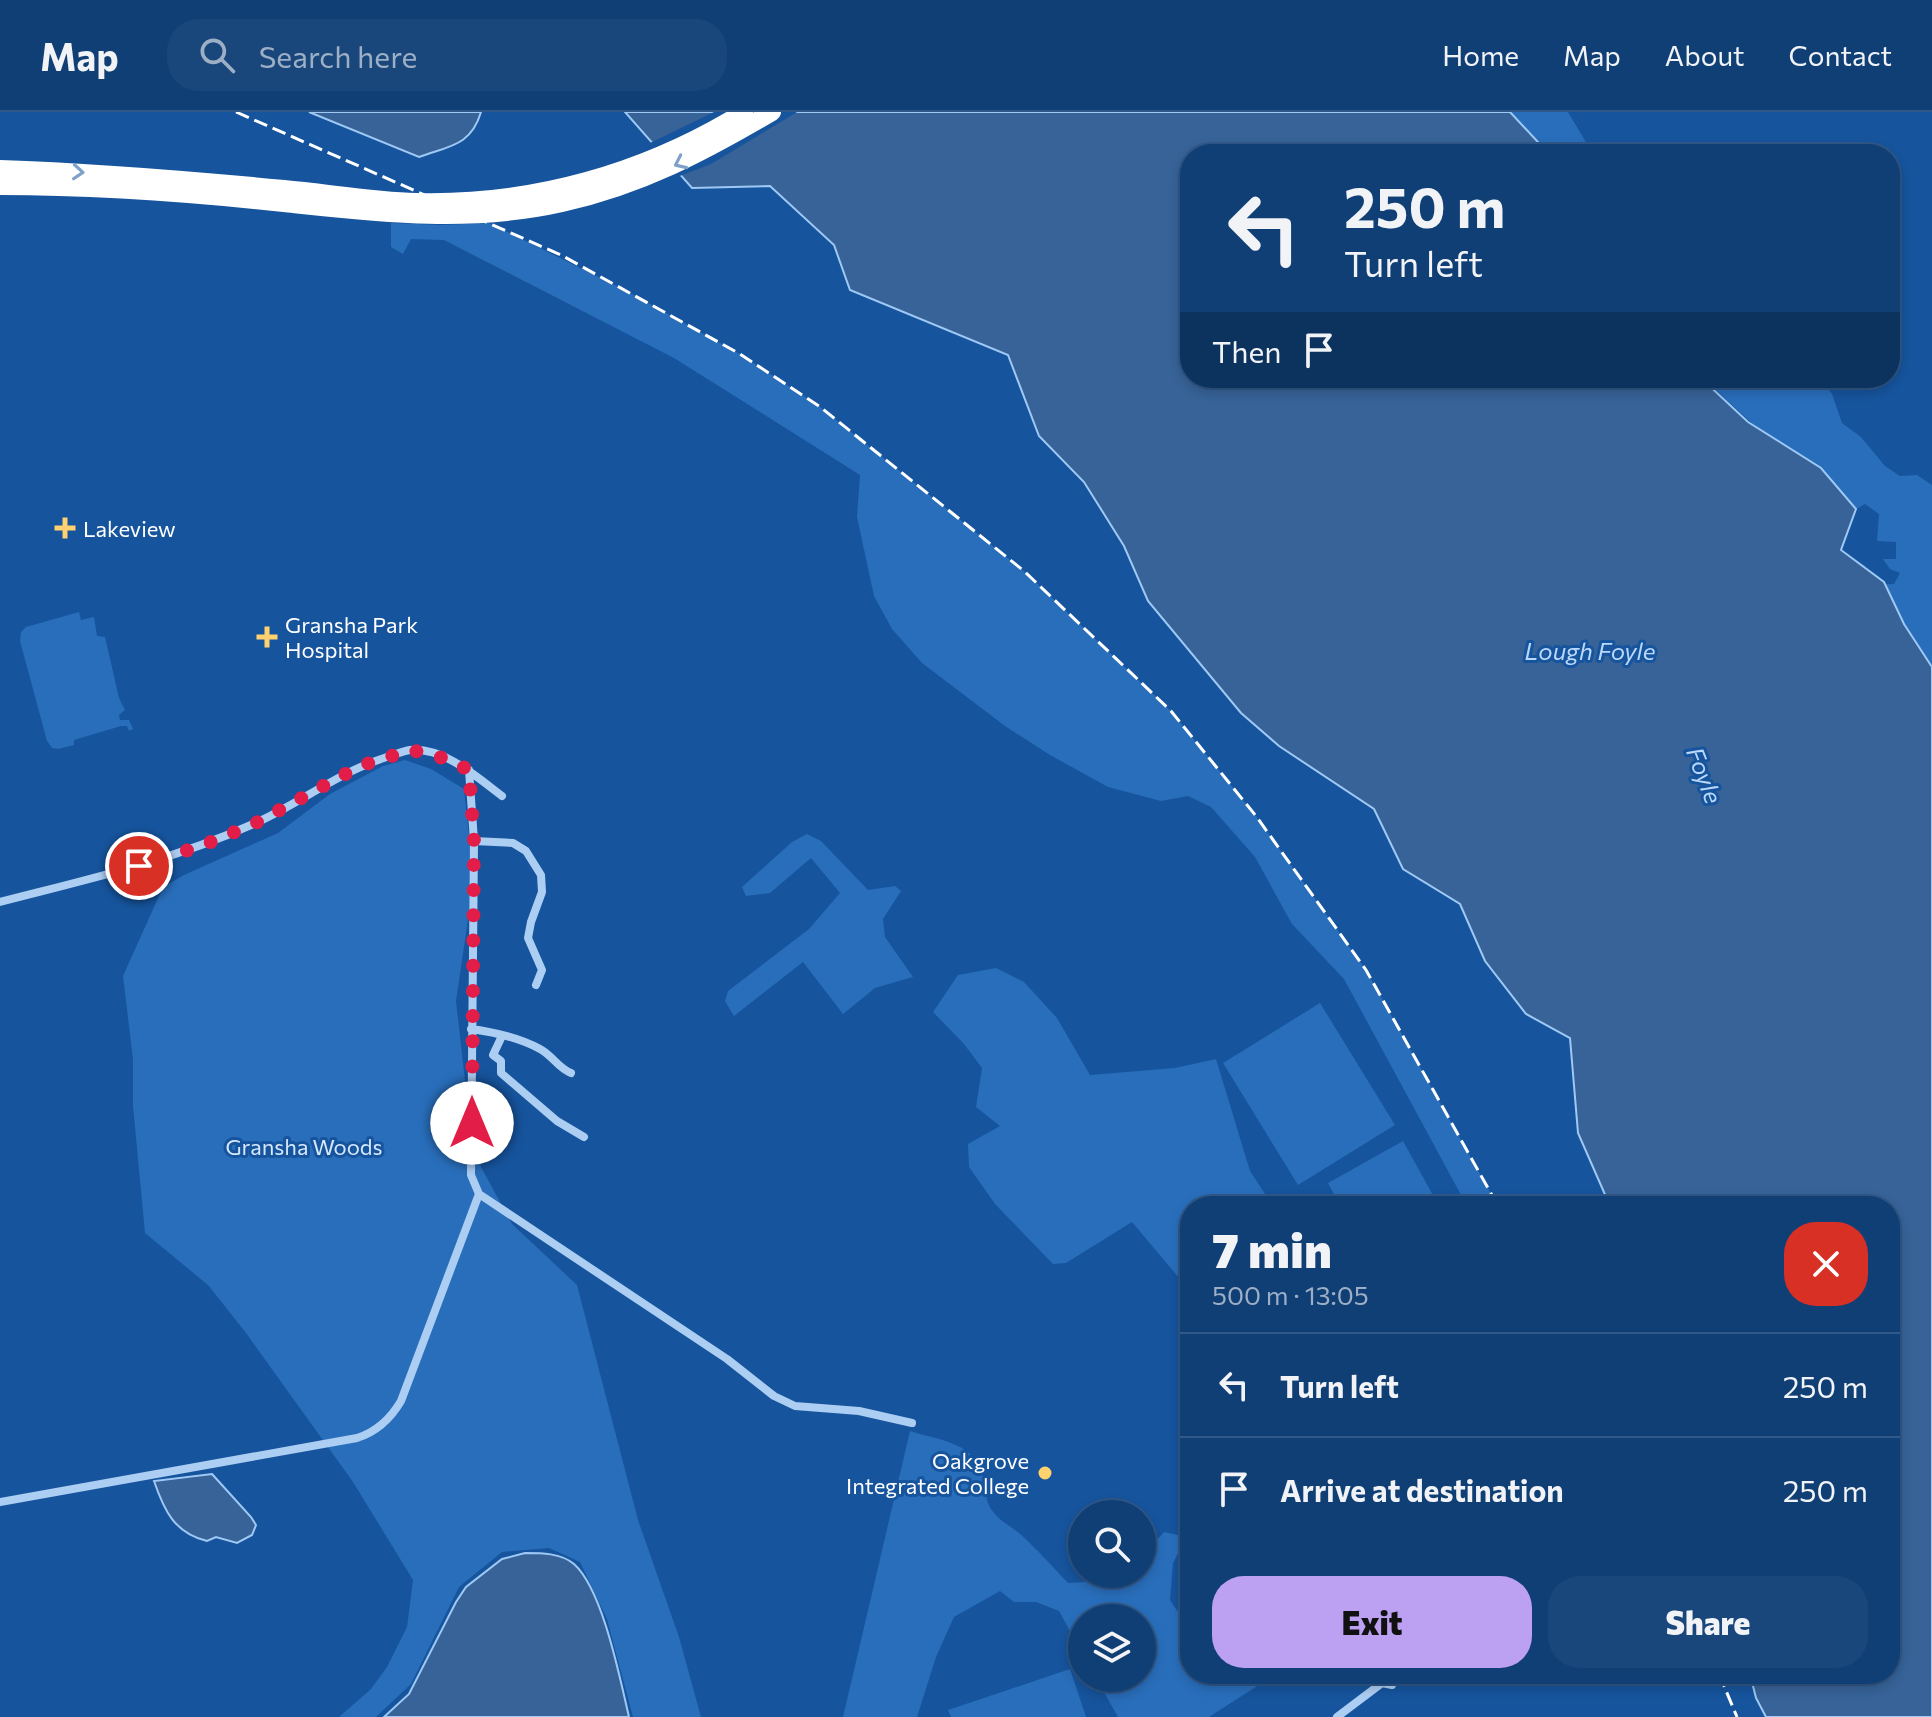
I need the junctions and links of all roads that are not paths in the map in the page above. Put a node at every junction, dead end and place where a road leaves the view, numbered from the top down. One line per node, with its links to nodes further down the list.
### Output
1 (744, 112): 5 (highway)
2 (772, 112): 5 (highway, one-way to 5)
3 (0, 169): 5 (highway, one-way to 5)
4 (0, 186): 5 (highway)
5 (285, 196)
6 (469, 770): 7 (street); 8 (street); 9 (street)
7 (502, 796)
8 (474, 841): 10 (street); 11 (street)
9 (0, 902)
10 (536, 985)
11 (471, 1029): 12 (street); 15 (street)
12 (502, 1036): 13 (street); 14 (street)
13 (571, 1073)
14 (584, 1137)
15 (479, 1194): 16 (street); 17 (street)
16 (912, 1423)
17 (0, 1502)
18 (1382, 1684): 19 (street)
19 (1337, 1717)

